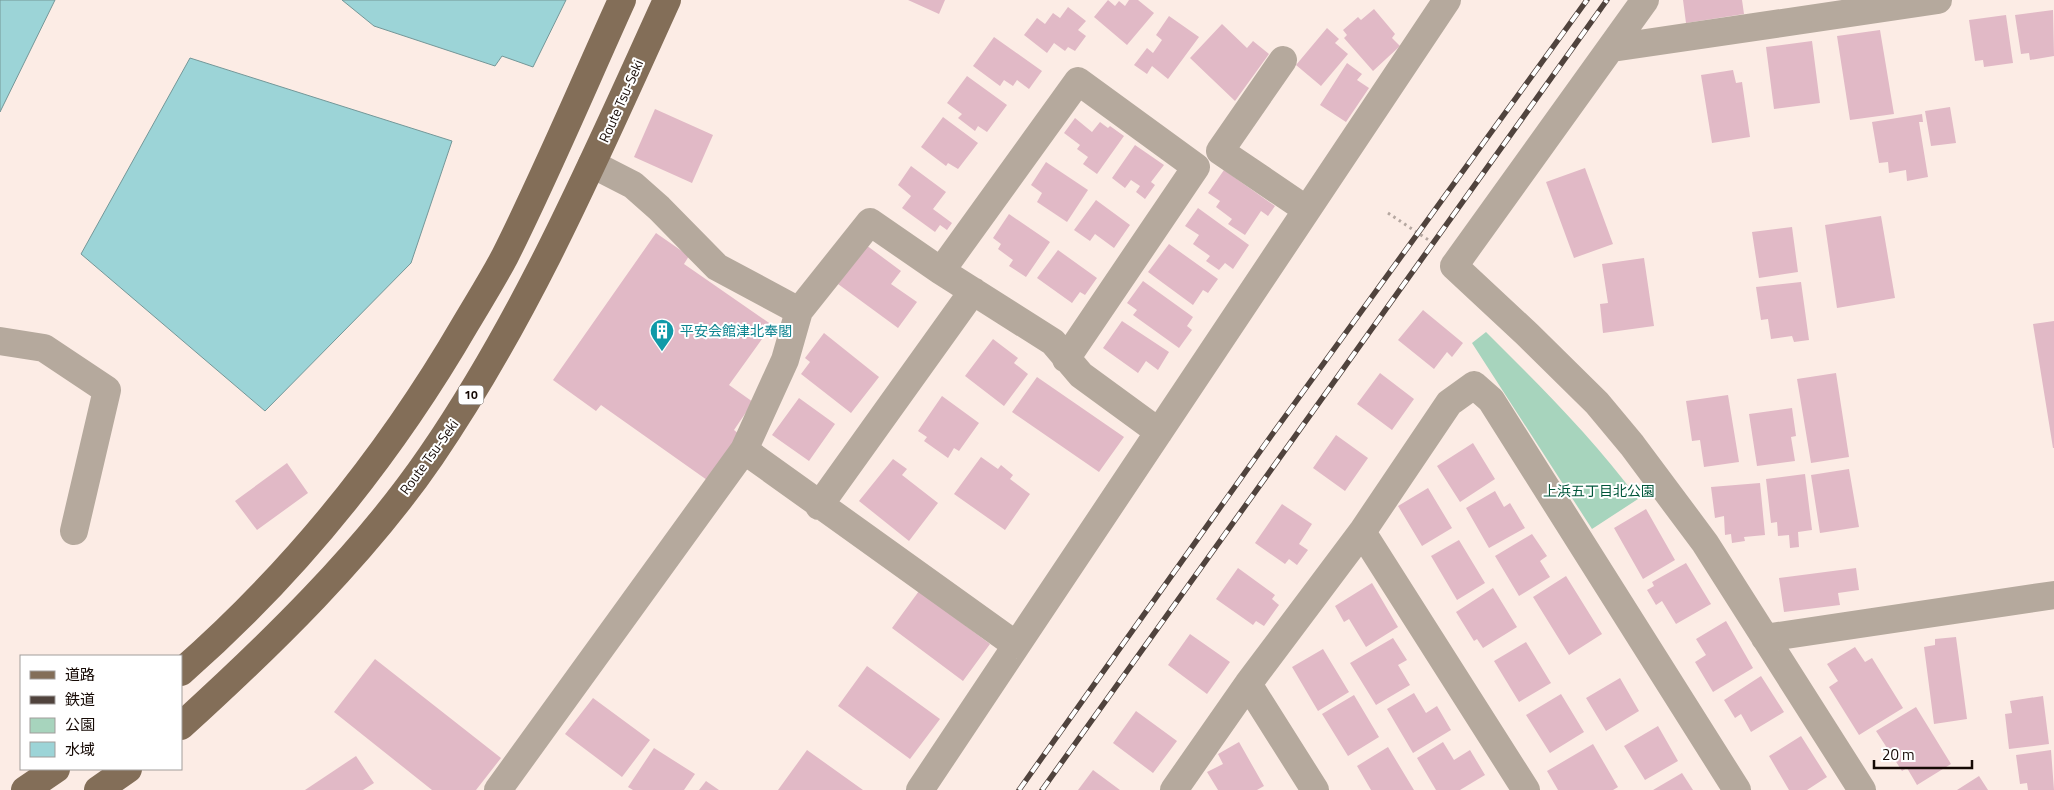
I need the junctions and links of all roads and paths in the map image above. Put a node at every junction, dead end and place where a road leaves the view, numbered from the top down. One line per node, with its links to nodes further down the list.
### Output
1 (622, 0): 25 (main road)
2 (667, 0): 8 (main road, Route Tsu-Seki / 10)
3 (1448, 0): 9 (street)
4 (1645, 0): 6 (street)
5 (1938, 0): 6 (street)
6 (1612, 48): 11 (street)
7 (1283, 60): 9 (street)
8 (592, 164): 14 (street); 27 (main road, Route Tsu-Seki / 10)
9 (1307, 210): 17 (street)
10 (1388, 213): 11 (path)
11 (1458, 261): 23 (street)
12 (941, 271): 13 (street); 14 (street); 16 (street)
13 (973, 291): 16 (street); 19 (street)
14 (799, 311): 18 (street)
15 (0, 342): 20 (street)
16 (1066, 359): 17 (street)
17 (1159, 432): 24 (street)
18 (744, 450): 19 (street); 32 (street)
19 (819, 506): 24 (street)
20 (74, 531)
21 (1362, 532): 26 (street); 36 (street); 37 (street)
22 (2054, 595): 23 (street)
23 (1765, 638): 38 (street)
24 (1016, 645): 33 (street)
25 (182, 671)
26 (1248, 684): 34 (street); 35 (street)
27 (182, 725)
28 (55, 770): 30 (main road)
29 (127, 770): 31 (main road)
30 (25, 790)
31 (98, 790)
32 (498, 790)
33 (920, 790)
34 (1174, 790)
35 (1315, 790)
36 (1526, 790)
37 (1737, 790)
38 (1862, 790)

